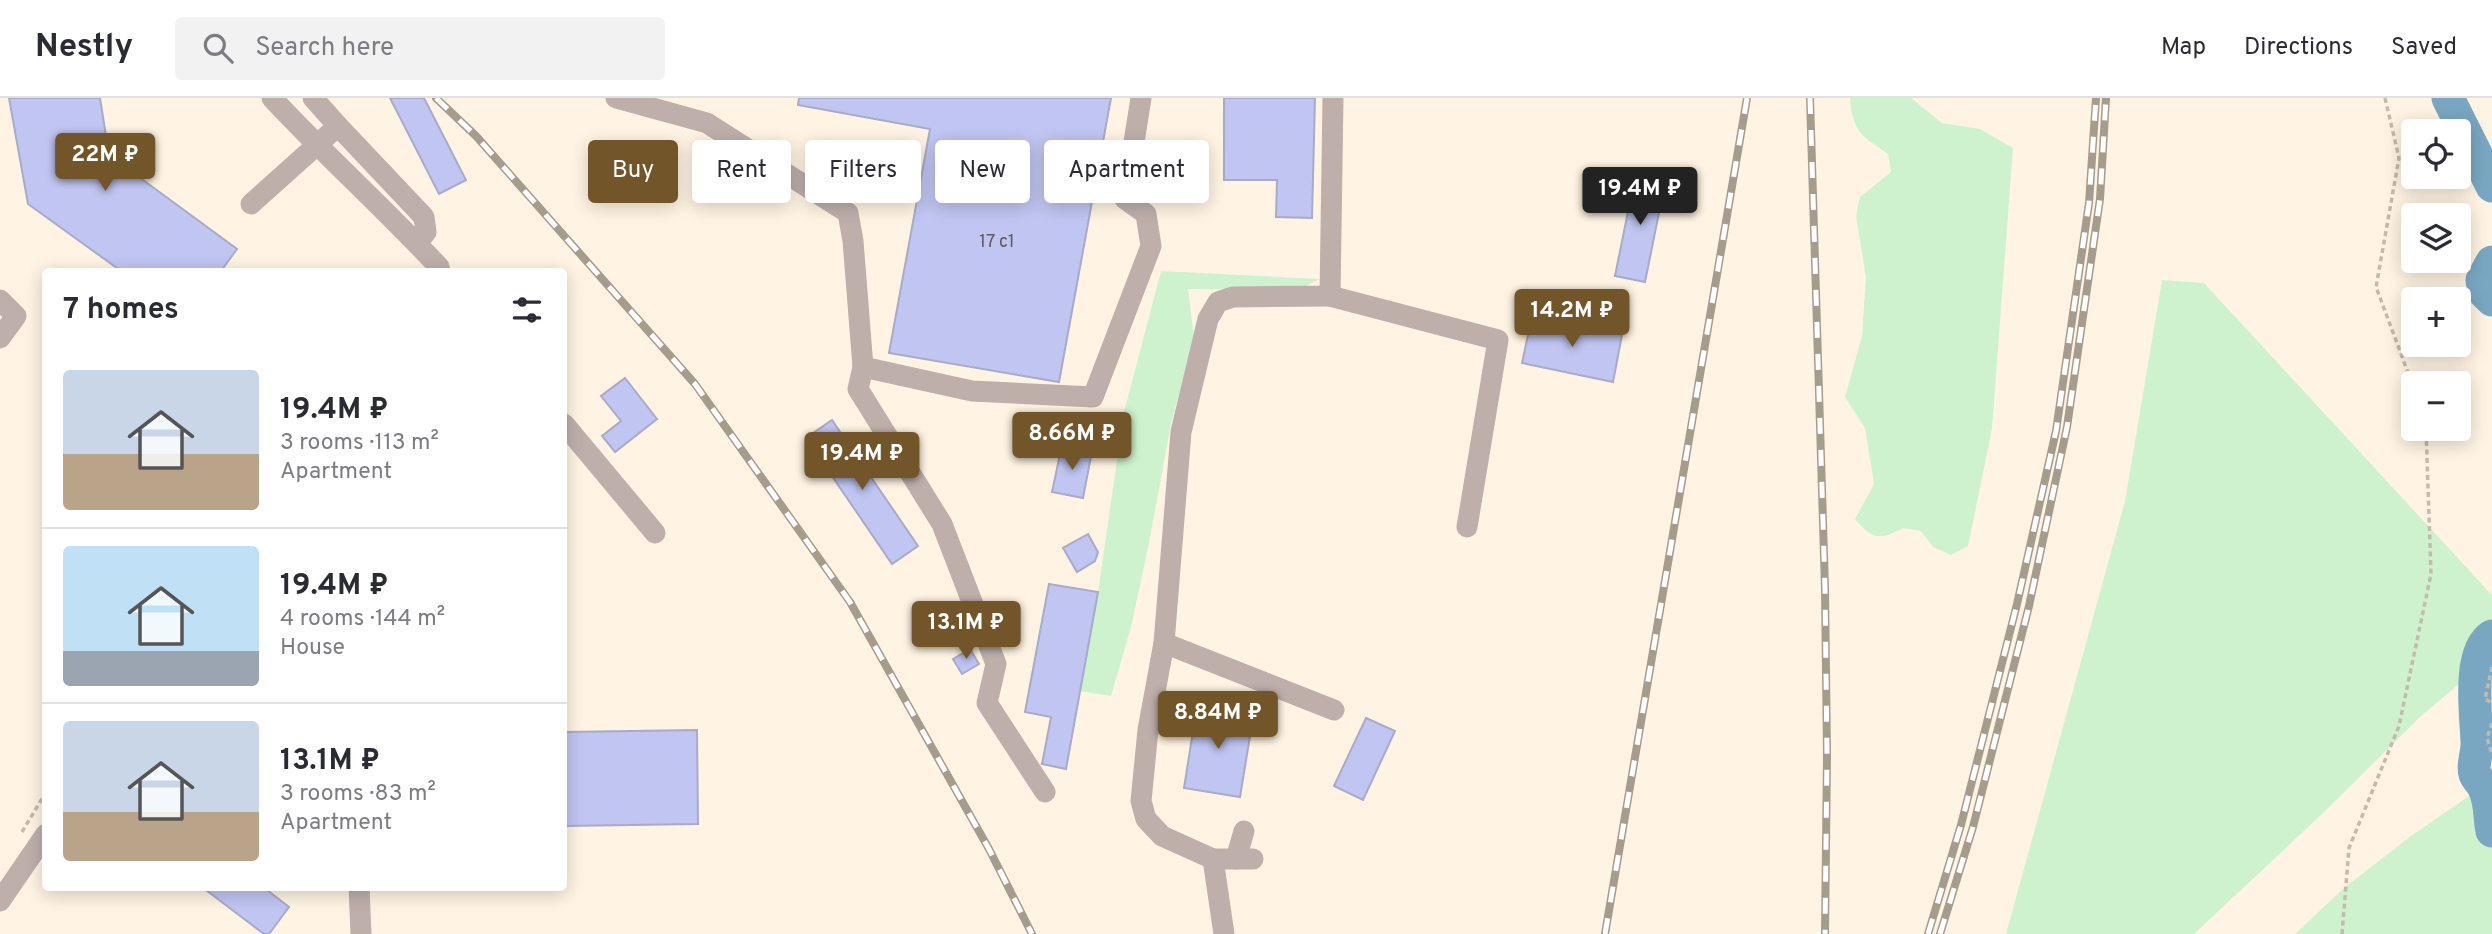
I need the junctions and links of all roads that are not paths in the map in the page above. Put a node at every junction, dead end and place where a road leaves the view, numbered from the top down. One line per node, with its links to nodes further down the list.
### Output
1 (272, 98): 7 (street)
2 (313, 98): 6 (street)
3 (616, 98): 14 (street)
4 (1141, 98): 14 (street)
5 (1333, 98): 11 (street)
6 (338, 127): 7 (street); 9 (street)
7 (317, 146): 8 (street); 9 (street)
8 (251, 204)
9 (417, 243): 10 (street)
10 (439, 268)
11 (1330, 296): 16 (street); 18 (street)
12 (0, 300): 13 (street)
13 (0, 338)
14 (863, 367): 20 (street)
15 (567, 428): 17 (street)
16 (1467, 527)
17 (655, 533)
18 (1164, 643): 19 (street); 23 (street)
19 (1334, 710)
20 (1045, 792)
21 (1244, 831): 23 (street)
22 (42, 840): 25 (street)
23 (1213, 859): 27 (street)
24 (359, 891): 26 (street)
25 (0, 901)
26 (360, 934)
27 (1224, 934)

